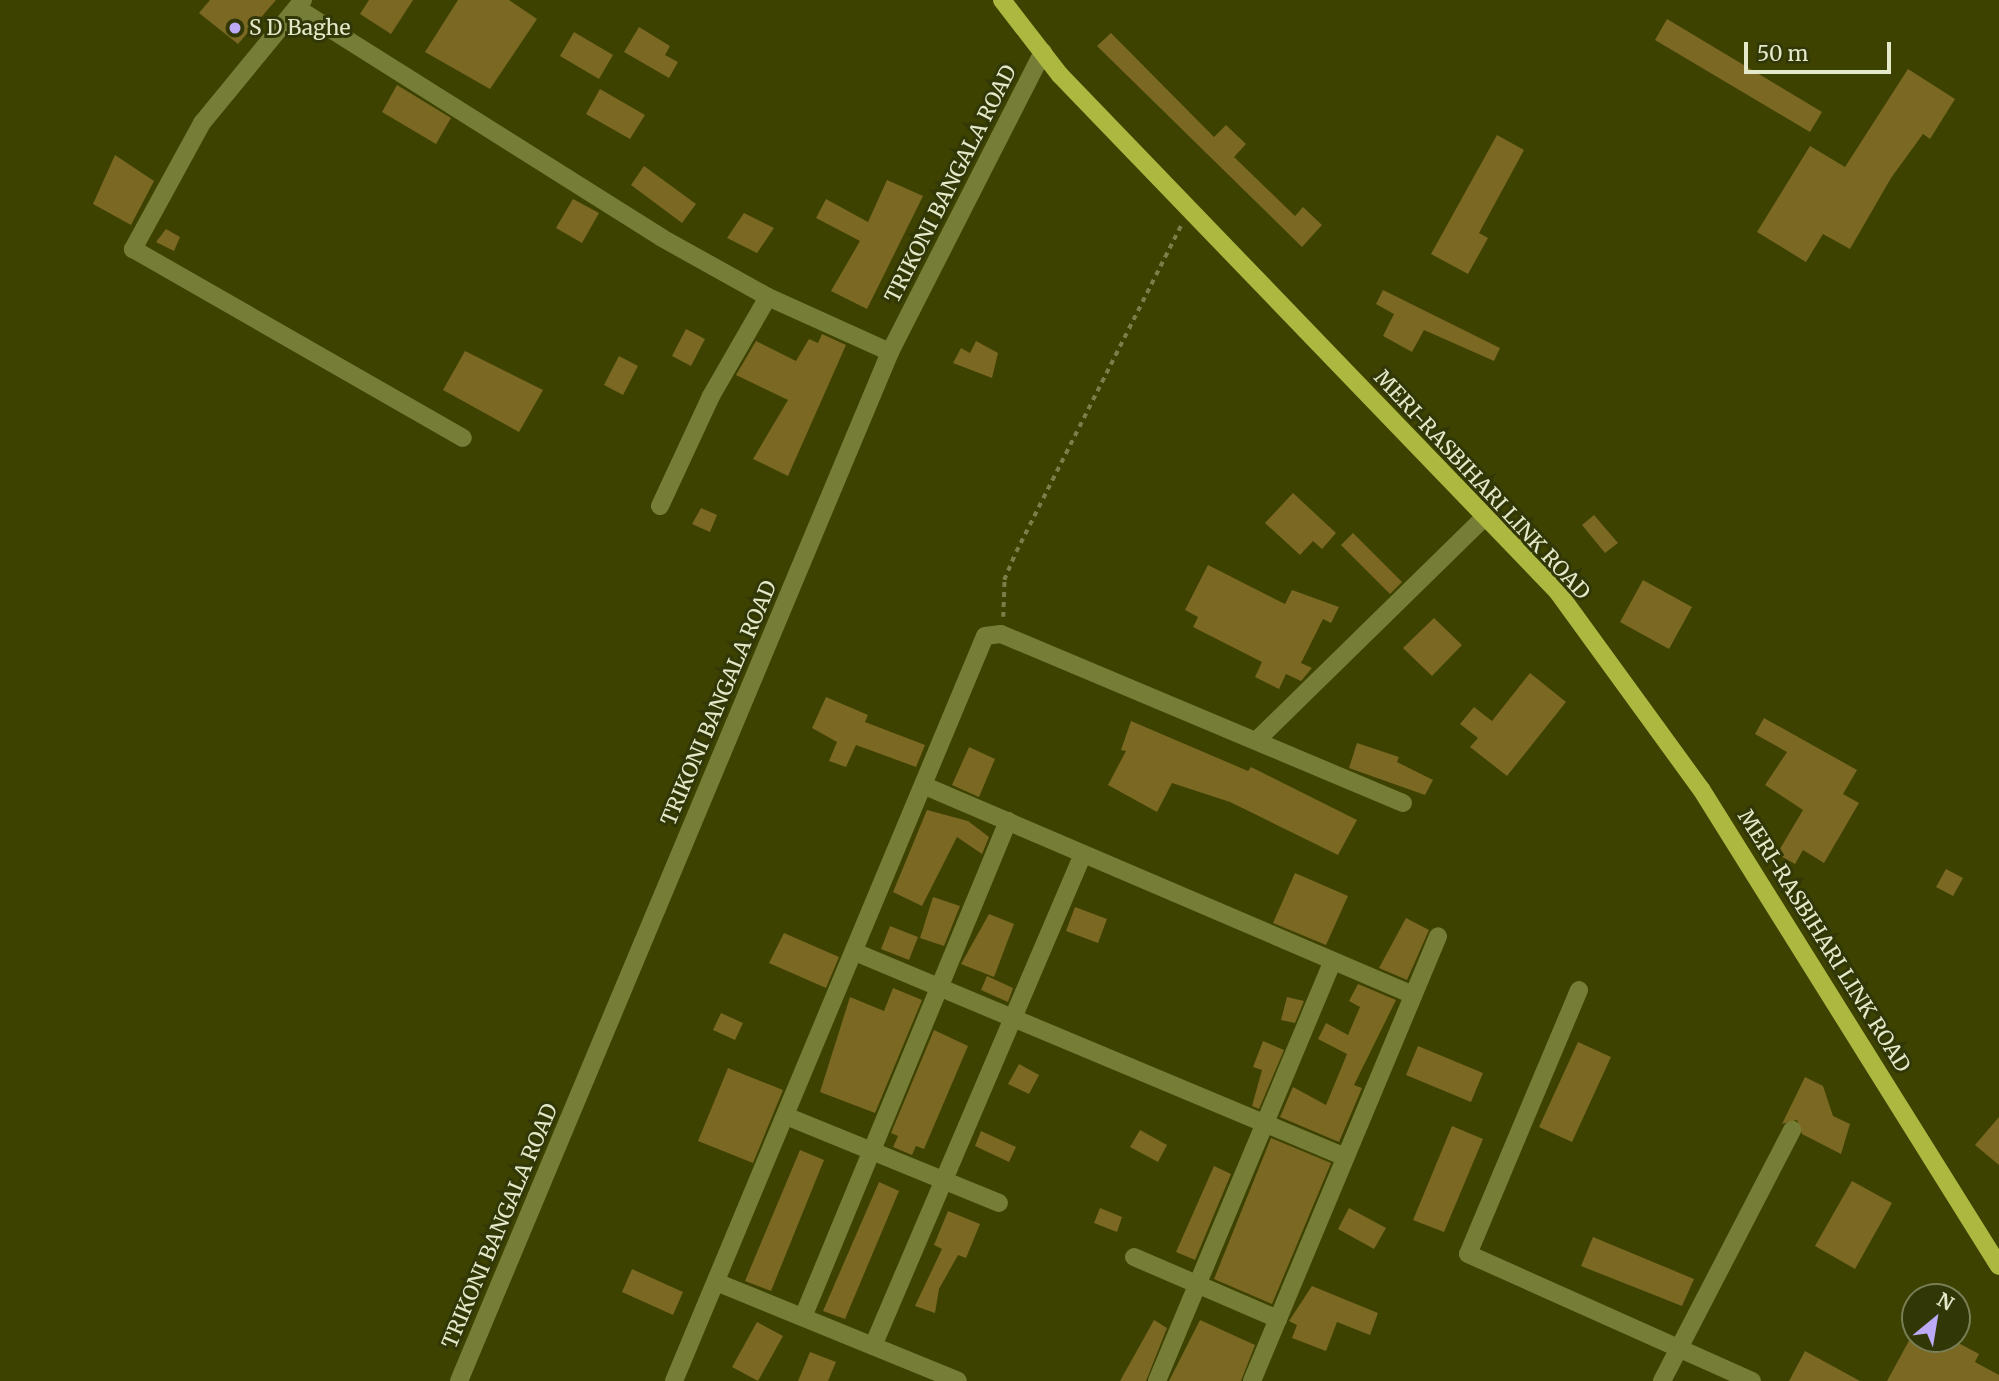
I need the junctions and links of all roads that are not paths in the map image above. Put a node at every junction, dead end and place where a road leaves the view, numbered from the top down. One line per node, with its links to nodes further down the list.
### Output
1 (1002, 0): 3 (main road, MERI-RASBIHARI LINK ROAD)
2 (300, 4): 4 (street); 6 (street)
3 (1043, 52): 5 (street, TRIKONI BANGALA ROAD); 8 (main road, MERI-RASBIHARI LINK ROAD)
4 (768, 297): 5 (street); 7 (street)
5 (890, 352): 36 (street, TRIKONI BANGALA ROAD)
6 (463, 438)
7 (660, 506)
8 (1485, 517): 9 (street); 29 (main road, MERI-RASBIHARI LINK ROAD)
9 (1259, 738): 10 (street); 11 (street)
10 (925, 786): 12 (street); 15 (street)
11 (1403, 803)
12 (1008, 821): 13 (street); 17 (street)
13 (1083, 854): 16 (street); 20 (street)
14 (1438, 936): 19 (street)
15 (855, 952): 17 (street); 21 (street)
16 (1333, 961): 19 (street); 22 (street)
17 (939, 987): 20 (street); 24 (street)
18 (1579, 990): 34 (street)
19 (1413, 995): 25 (street)
20 (1013, 1018): 22 (street); 26 (street)
21 (786, 1116): 24 (street); 30 (street)
22 (1266, 1123): 25 (street); 31 (street)
23 (1792, 1130): 34 (street)
24 (872, 1151): 26 (street); 32 (street)
25 (1345, 1157): 33 (street)
26 (944, 1181): 27 (street); 35 (street)
27 (999, 1203)
28 (1134, 1257): 31 (street)
29 (1999, 1266)
30 (716, 1282): 32 (street); 37 (street)
31 (1198, 1285): 33 (street); 39 (street)
32 (803, 1317): 35 (street)
33 (1278, 1319): 40 (street)
34 (1681, 1345): 41 (street); 42 (street)
35 (873, 1346): 38 (street)
36 (462, 1380)
37 (674, 1381)
38 (958, 1381)
39 (1157, 1381)
40 (1252, 1381)
41 (1662, 1381)
42 (1752, 1381)

